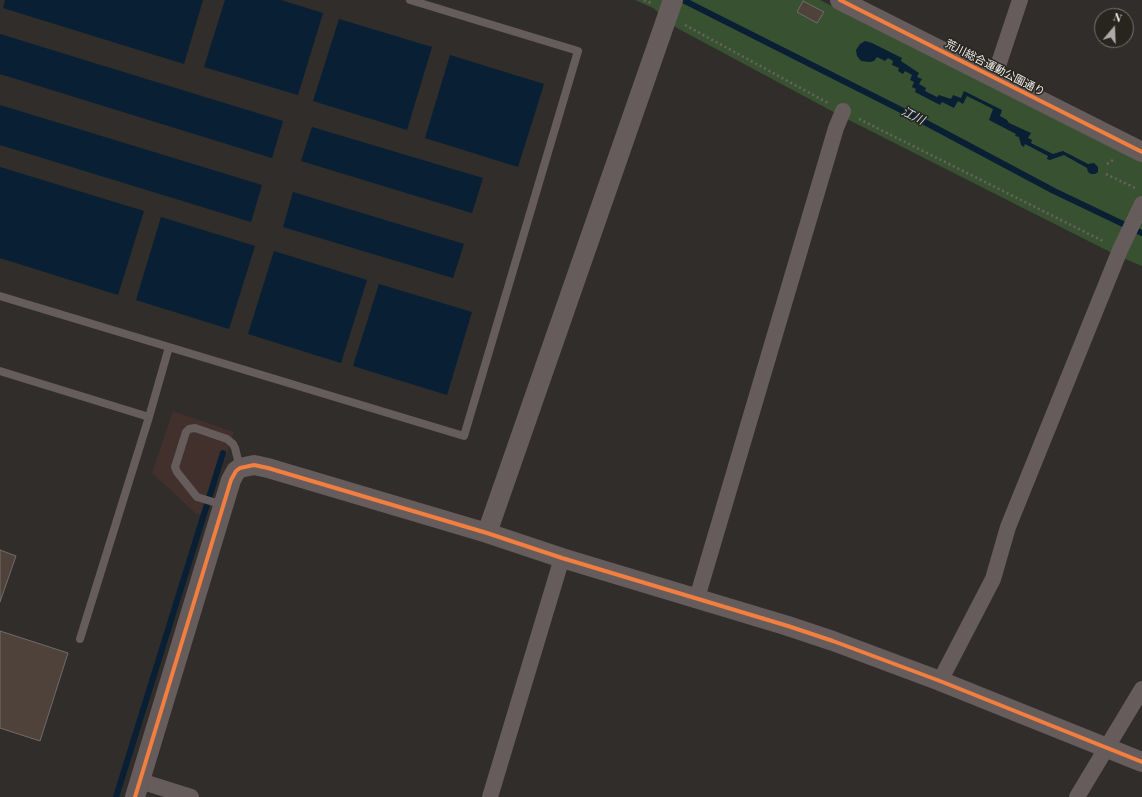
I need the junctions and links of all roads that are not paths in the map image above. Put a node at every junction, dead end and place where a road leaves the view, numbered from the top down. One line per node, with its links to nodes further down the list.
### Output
1 (410, 0): 10 (lane)
2 (840, 0): 5 (street, 荒川総合運動公園通り)
3 (1020, 0): 5 (street)
4 (670, 8): 15 (street)
5 (994, 78): 7 (street, 荒川総合運動公園通り)
6 (843, 111): 17 (street)
7 (1141, 149)
8 (1140, 203): 19 (street)
9 (0, 296): 10 (lane)
10 (169, 347): 12 (lane)
11 (0, 371): 12 (lane)
12 (149, 417): 18 (lane)
13 (240, 468): 14 (street); 14 (lane); 15 (street)
14 (223, 506): 23 (street)
15 (487, 533): 16 (street)
16 (562, 558): 17 (street); 25 (street)
17 (697, 598): 19 (street)
18 (80, 638)
19 (940, 681): 21 (street)
20 (1142, 690): 21 (street)
21 (1106, 748): 22 (street); 26 (street)
22 (1142, 762)
23 (137, 789): 24 (street)
24 (191, 797)
25 (490, 797)
26 (1077, 797)

